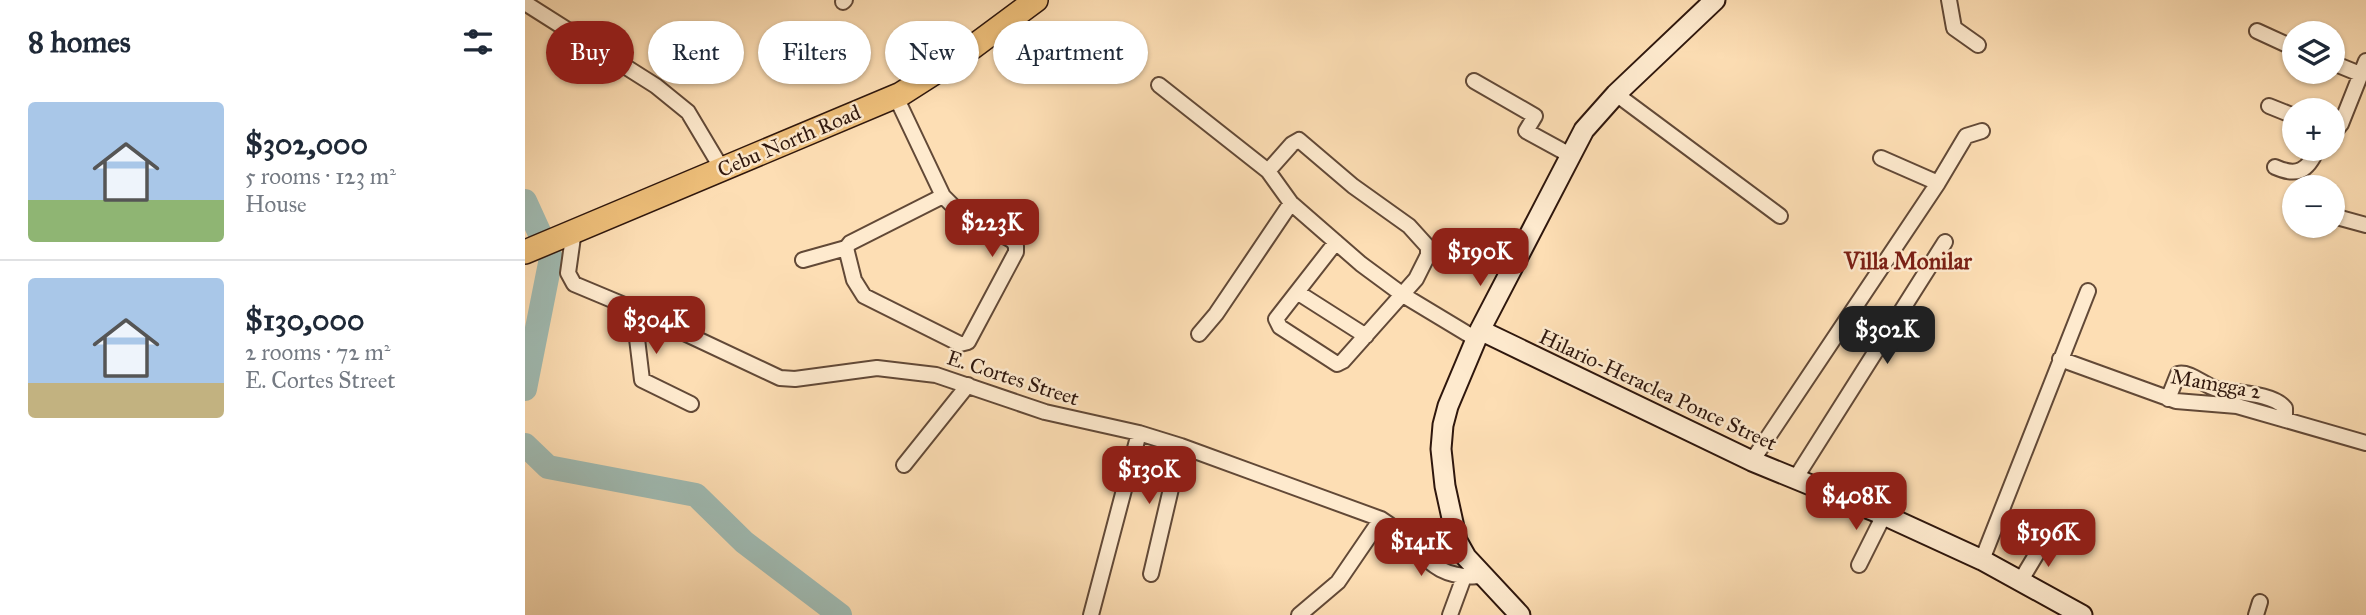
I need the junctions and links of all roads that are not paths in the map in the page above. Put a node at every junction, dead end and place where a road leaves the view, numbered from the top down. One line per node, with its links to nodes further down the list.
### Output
1 (1015, 0): 22 (main road, Cebu North Road)
2 (1036, 0): 14 (main road, Cebu North Road)
3 (1715, 0): 13 (street)
4 (1949, 0): 8 (street)
5 (525, 3): 22 (street)
6 (2257, 31): 7 (street)
7 (2282, 42)
8 (1978, 45)
9 (2345, 65): 10 (street)
10 (2363, 67): 17 (street)
11 (1474, 82): 19 (street)
12 (1159, 85): 24 (street)
13 (1616, 94): 19 (street); 28 (street)
14 (896, 97): 22 (main road, Cebu North Road); 26 (street)
15 (2269, 106): 16 (street)
16 (2282, 111)
17 (2345, 114)
18 (1982, 131): 25 (street)
19 (1570, 155): 42 (street)
20 (1881, 158): 25 (street)
21 (2313, 161): 23 (street)
22 (719, 164): 31 (main road, Cebu North Road); 32 (main road, Cebu North Road)
23 (2275, 167)
24 (1268, 171): 27 (street); 39 (street)
25 (1938, 183): 52 (street)
26 (943, 196): 35 (street); 35 (street)
27 (1290, 203): 33 (street); 41 (street)
28 (1780, 216)
29 (2345, 219): 30 (street)
30 (2366, 225)
31 (575, 230): 32 (main road, Cebu North Road); 40 (street, E. Cortes Street)
32 (535, 240)
33 (1336, 242): 38 (street); 39 (street)
34 (1945, 242): 54 (street)
35 (846, 248): 36 (street)
36 (803, 260)
37 (2088, 291): 44 (street)
38 (1297, 292): 43 (street); 43 (street)
39 (1402, 295): 42 (street); 43 (street)
40 (629, 307): 45 (street, E. Cortes Street); 47 (street)
41 (1199, 334)
42 (1478, 335): 52 (street, Hilario-Heraclea Ponce Street); 61 (street)
43 (1366, 336)
44 (2060, 359): 46 (street, Mamgga 2); 58 (street)
45 (968, 385): 49 (street, E. Cortes Street); 53 (street)
46 (2168, 398): 48 (street, Mamgga 2); 48 (street)
47 (691, 404)
48 (2285, 420): 50 (street, Mamgga 2)
49 (1139, 433): 51 (street, E. Cortes Street); 63 (street)
50 (2366, 443)
51 (1181, 446): 56 (street, E. Cortes Street); 60 (street)
52 (1752, 461): 54 (street, Hilario-Heraclea Ponce Street)
53 (904, 465)
54 (1795, 479): 55 (street, Hilario-Heraclea Ponce Street)
55 (1884, 515): 58 (street, Hilario-Heraclea Ponce Street); 59 (street)
56 (1381, 519): 61 (street, E. Cortes Street); 64 (street)
57 (2045, 540): 62 (street)
58 (1982, 559): 62 (street, Hilario-Heraclea Ponce Street)
59 (1859, 565)
60 (1151, 574)
61 (1473, 576): 65 (street); 66 (street)
62 (2021, 580): 67 (street, Hilario-Heraclea Ponce Street)
63 (1091, 615)
64 (1299, 615)
65 (1450, 615)
66 (1520, 615)
67 (2082, 615)

